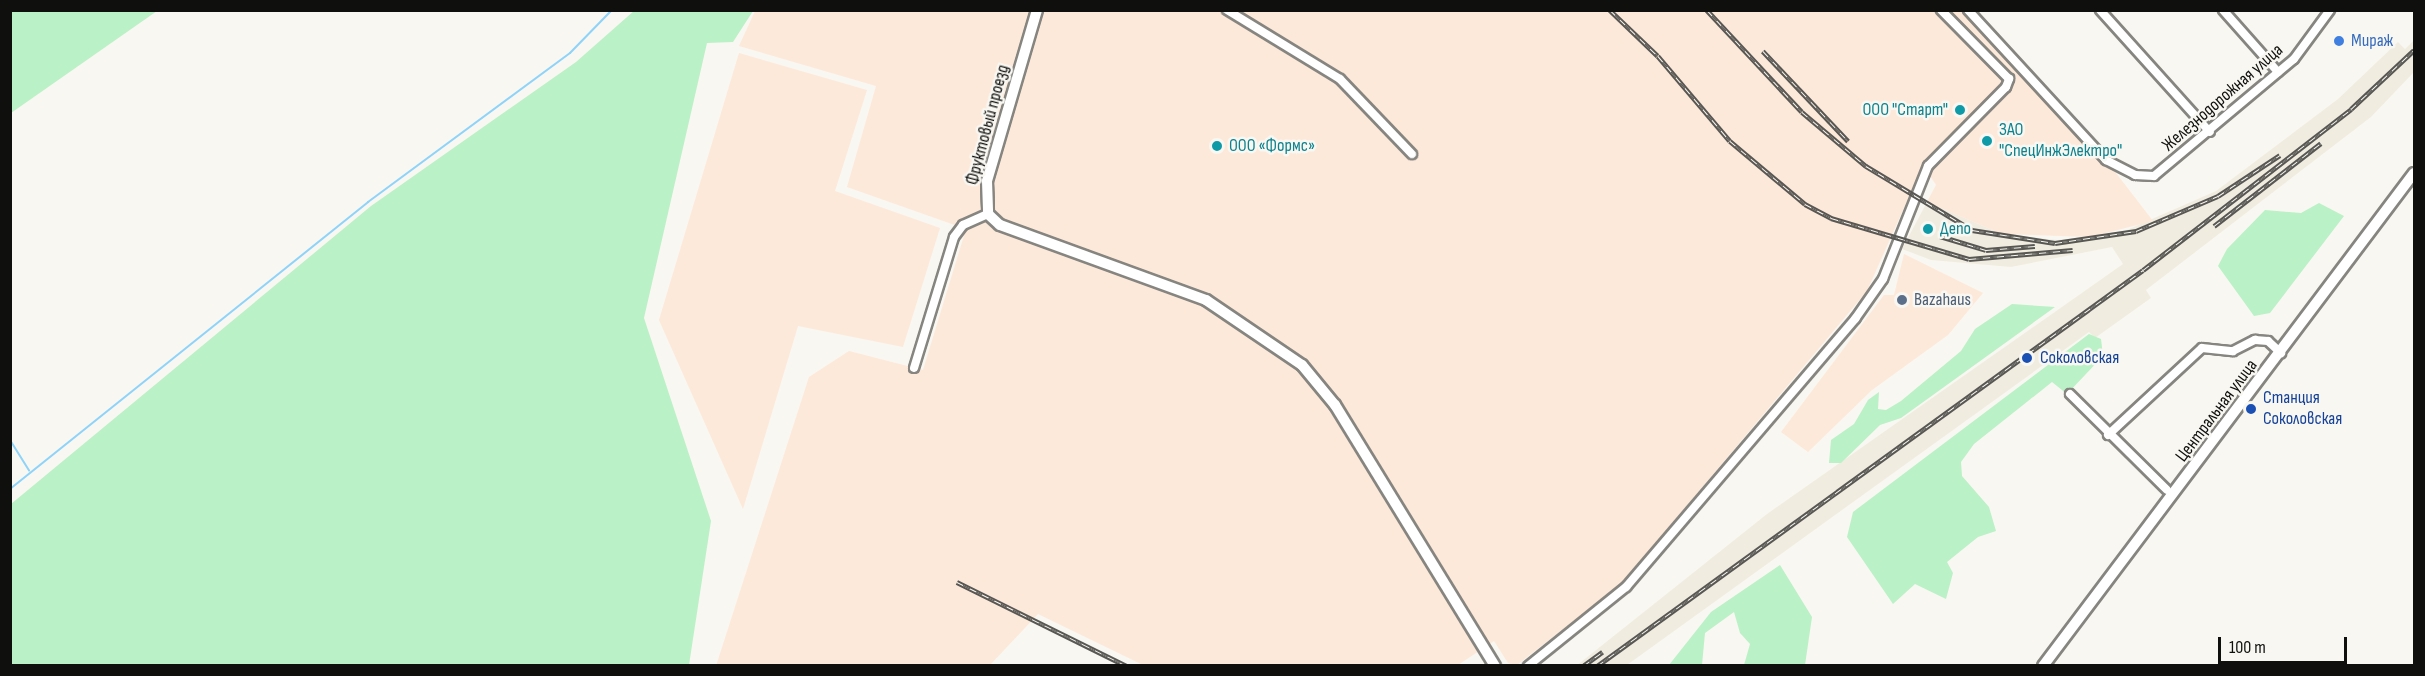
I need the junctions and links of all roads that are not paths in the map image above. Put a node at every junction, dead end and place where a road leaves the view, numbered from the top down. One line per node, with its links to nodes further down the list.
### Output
1 (1036, 10): 12 (street, Фруктовый проезд)
2 (1227, 10): 10 (street)
3 (1941, 10): 19 (street)
4 (1968, 10): 9 (street, Железнодорожная улица)
5 (2100, 10): 9 (street)
6 (2223, 10): 8 (street)
7 (2330, 10): 8 (street, Железнодорожная улица)
8 (2278, 72): 9 (street, Железнодорожная улица)
9 (2210, 132)
10 (1412, 154)
11 (2415, 173): 13 (street, Центральная улица)
12 (988, 214): 14 (street); 18 (street)
13 (2281, 353): 16 (street); 20 (street, Центральная улица)
14 (914, 368)
15 (2070, 394): 16 (street)
16 (2108, 435): 17 (street)
17 (2168, 489)
18 (1495, 666)
19 (1528, 666)
20 (2043, 666)

